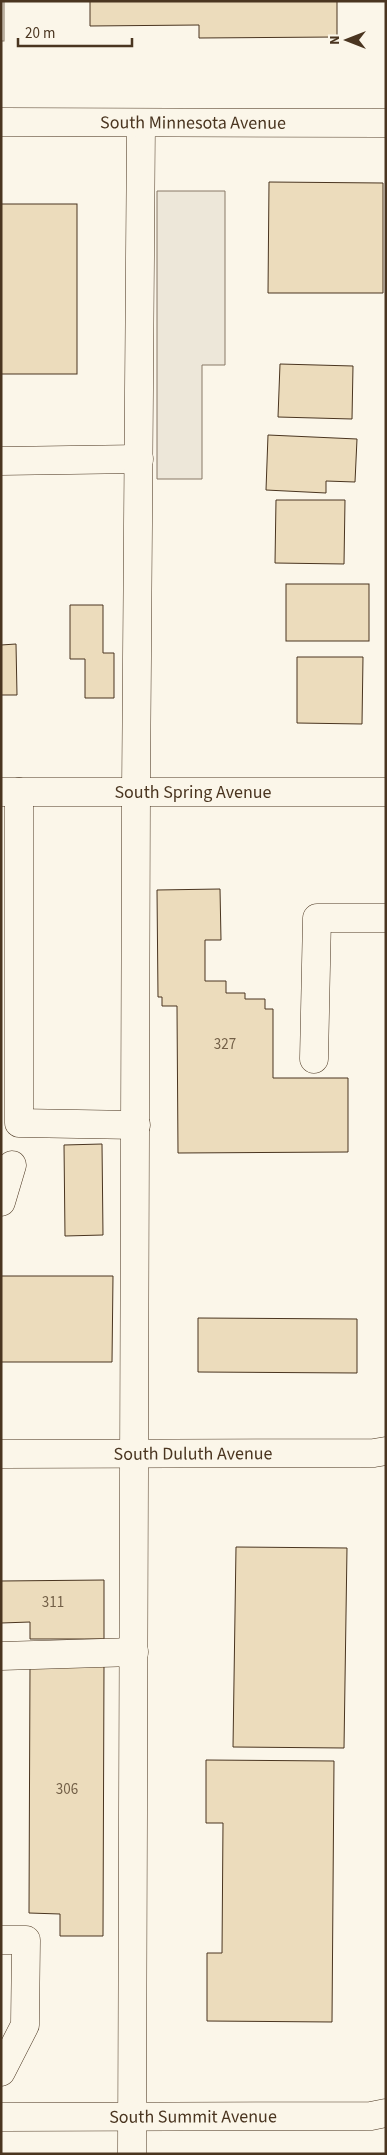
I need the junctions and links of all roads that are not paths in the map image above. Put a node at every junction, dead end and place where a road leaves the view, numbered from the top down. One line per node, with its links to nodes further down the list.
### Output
1 (1, 122): 2 (street, South Minnesota Avenue)
2 (141, 123): 3 (street, South Minnesota Avenue); 4 (street)
3 (386, 123)
4 (139, 459): 5 (street); 7 (street)
5 (1, 461)
6 (10, 792): 7 (street, South Spring Avenue); 11 (street)
7 (136, 792): 8 (street, South Spring Avenue); 11 (street)
8 (386, 792)
9 (386, 918): 10 (street)
10 (314, 1059)
11 (136, 1125): 16 (street)
12 (12, 1165): 13 (street)
13 (1, 1202)
14 (386, 1451): 16 (street, South Duluth Avenue)
15 (1, 1454): 16 (street, South Duluth Avenue)
16 (135, 1454): 17 (street)
17 (134, 1652): 18 (street); 23 (street)
18 (1, 1656)
19 (1, 1940): 20 (street)
20 (1, 2072)
21 (386, 2113): 23 (street, South Summit Avenue)
22 (1, 2117): 23 (street, South Summit Avenue)
23 (131, 2117): 24 (street)
24 (132, 2154)

